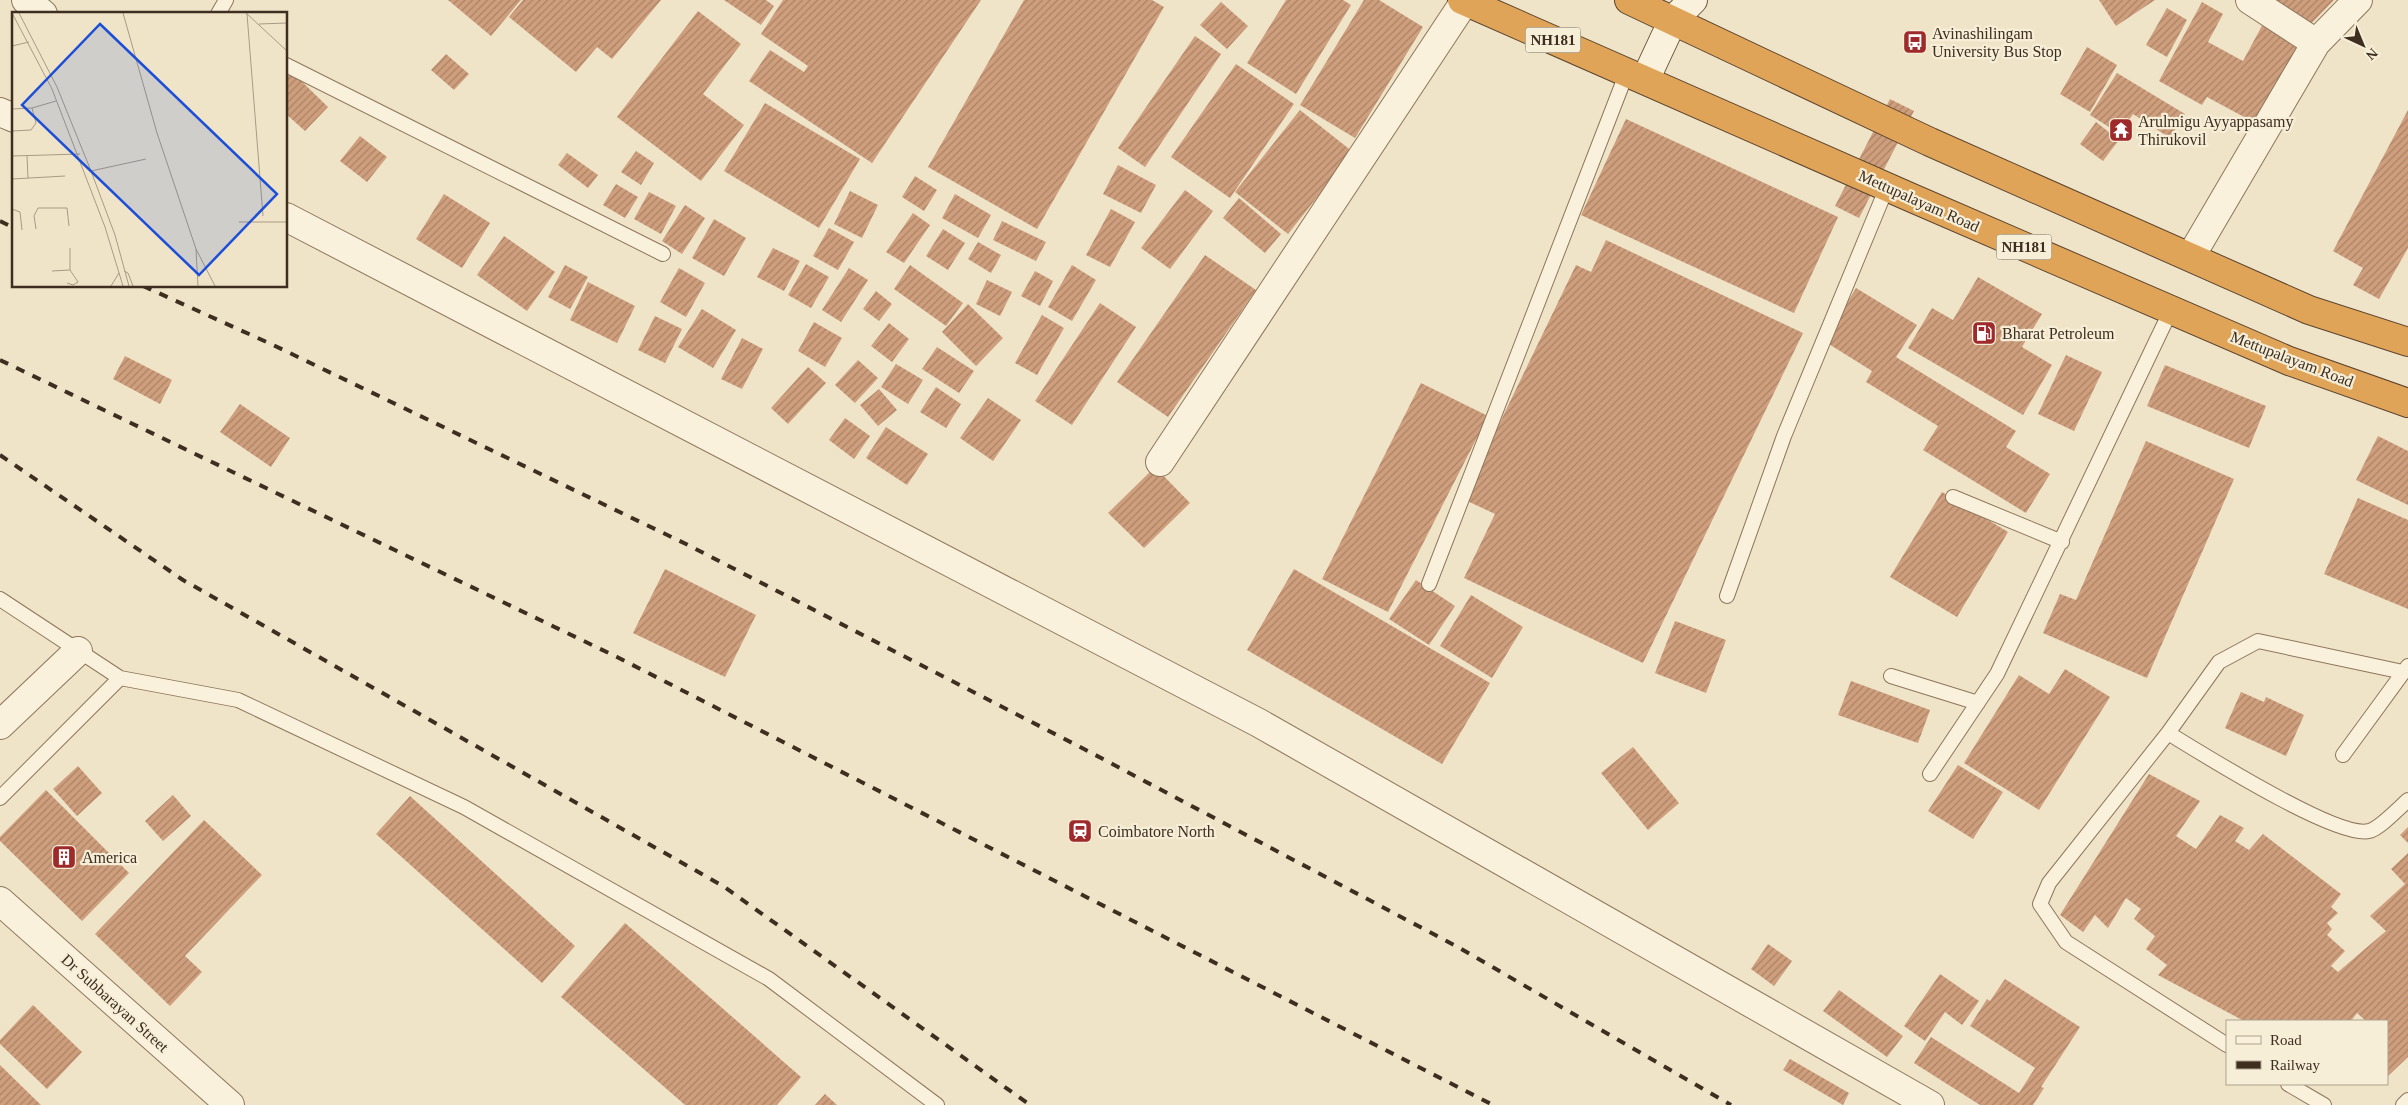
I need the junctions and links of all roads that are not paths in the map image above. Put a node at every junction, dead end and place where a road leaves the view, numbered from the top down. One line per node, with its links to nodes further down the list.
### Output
1 (26, 0): 8 (street)
2 (226, 0): 9 (lane)
3 (1630, 0): 10 (highway)
4 (1694, 0): 10 (street)
5 (2250, 0): 11 (street)
6 (2358, 0): 11 (street)
7 (1463, 1): 13 (highway, Mettupalayam Road / NH181); 23 (street)
8 (41, 12)
9 (219, 12)
10 (1673, 20): 13 (street); 19 (highway)
11 (2316, 43): 19 (street)
12 (288, 65): 18 (lane)
13 (1636, 76): 16 (highway, Mettupalayam Road / NH181); 26 (lane)
14 (0, 112): 15 (street)
15 (12, 117)
16 (1888, 187): 20 (highway, Mettupalayam Road / NH181); 27 (lane)
17 (288, 218): 46 (street)
18 (663, 254)
19 (2192, 256): 21 (highway)
20 (2171, 310): 22 (highway, Mettupalayam Road / NH181); 25 (lane)
21 (2408, 342)
22 (2408, 403)
23 (1160, 462)
24 (1953, 497): 25 (lane)
25 (2062, 542): 33 (lane)
26 (1429, 584)
27 (1727, 596)
28 (0, 599): 29 (lane)
29 (78, 651): 32 (lane); 34 (street)
30 (2405, 668): 35 (lane); 36 (lane)
31 (1891, 676): 33 (lane)
32 (120, 678): 38 (lane); 45 (lane)
33 (1978, 703): 37 (lane)
34 (0, 726)
35 (2168, 733): 39 (lane); 41 (lane)
36 (2343, 755)
37 (1930, 774)
38 (0, 798)
39 (2408, 800)
40 (0, 901): 44 (street, Dr Subbarayan Street)
41 (2226, 1044)
42 (2290, 1085): 47 (lane)
43 (2408, 1100): 48 (lane)
44 (230, 1105)
45 (938, 1105)
46 (1930, 1105)
47 (2324, 1105)
48 (2403, 1105)

